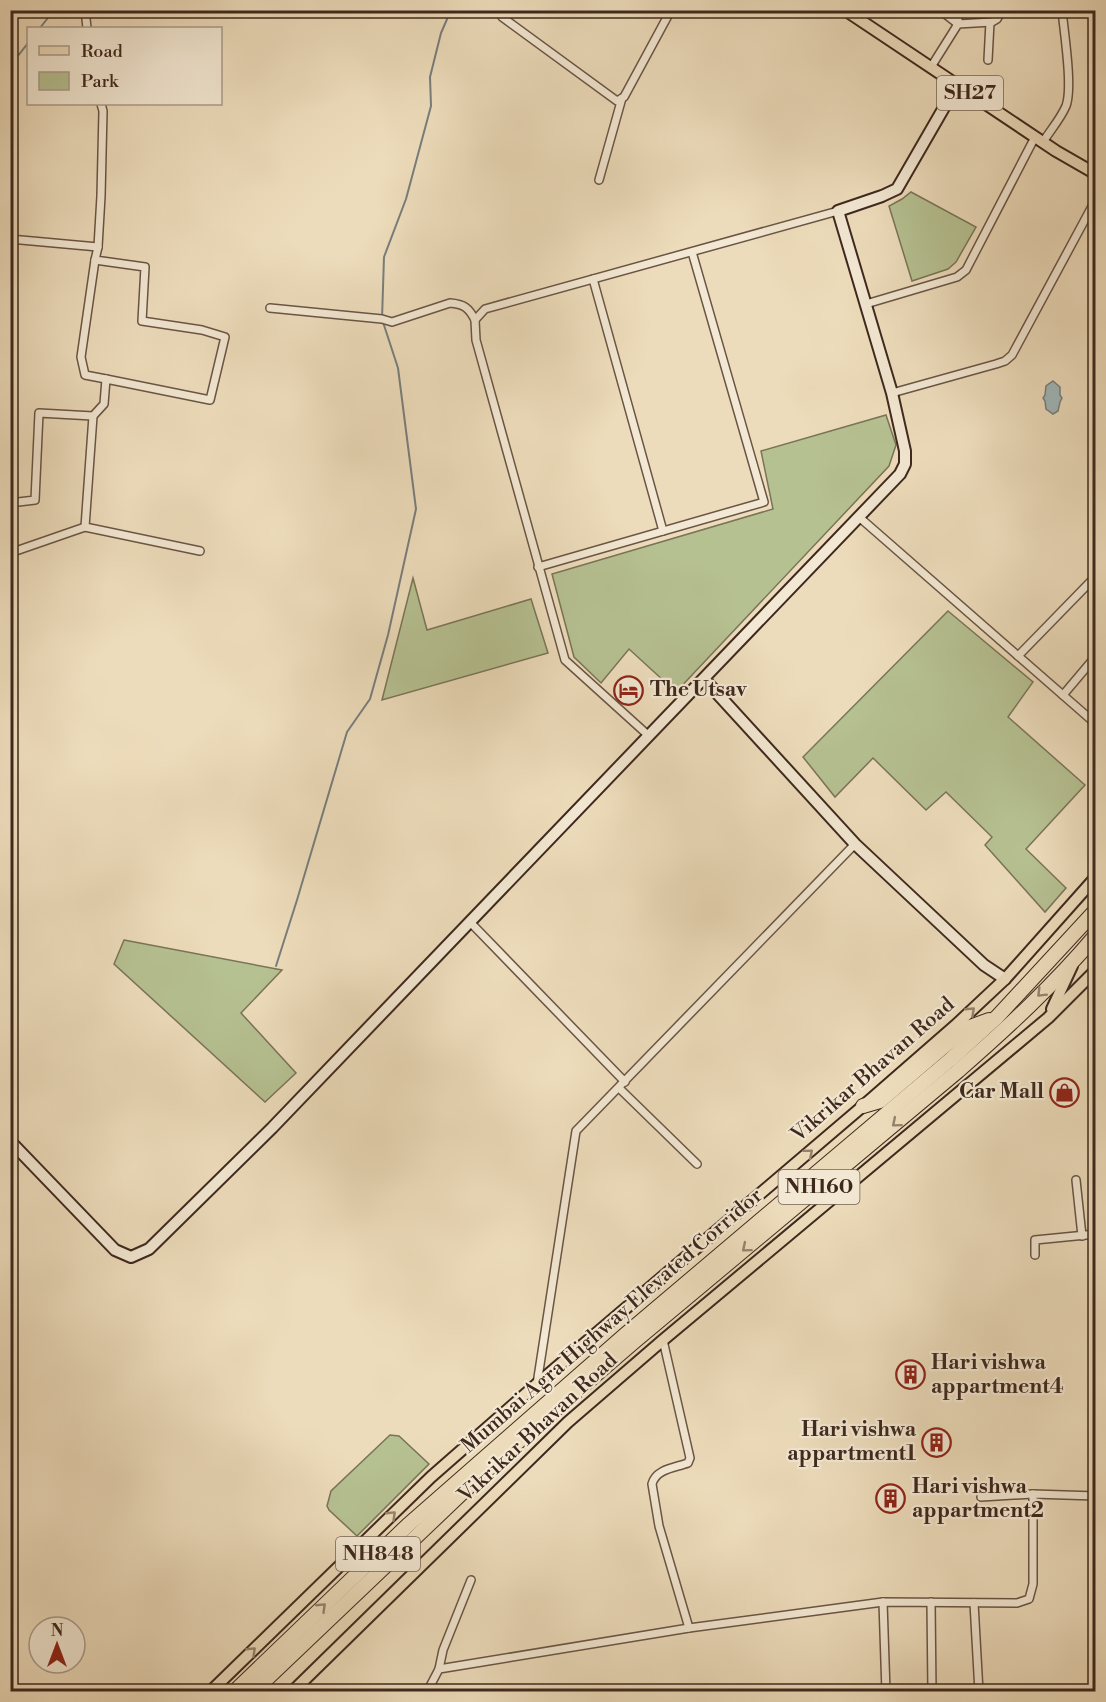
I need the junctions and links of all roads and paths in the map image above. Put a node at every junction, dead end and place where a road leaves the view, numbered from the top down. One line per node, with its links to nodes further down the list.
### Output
1 (85, 10): 11 (street)
2 (671, 10): 15 (street)
3 (846, 10): 13 (main road, SH27 / SH27)
4 (940, 10): 10 (street)
5 (957, 10): 10 (street)
6 (1002, 10): 9 (street)
7 (1062, 10): 17 (street)
8 (502, 17): 15 (street)
9 (990, 22): 10 (street); 12 (street)
10 (958, 24): 13 (street)
11 (87, 27)
12 (988, 60)
13 (931, 67): 14 (main road, SH27 / SH27)
14 (957, 85): 17 (main road, SH27 / SH27); 21 (street)
15 (622, 98): 19 (street)
16 (101, 105): 23 (street)
17 (1039, 139): 18 (main road, SH27 / SH27); 27 (street)
18 (1095, 174)
19 (599, 180)
20 (1095, 199): 31 (street)
21 (838, 211): 24 (street); 27 (street)
22 (10, 239): 23 (street)
23 (98, 247): 25 (street)
24 (692, 252): 26 (street); 36 (street)
25 (95, 260): 30 (street); 30 (street)
26 (593, 279): 29 (street); 36 (street)
27 (866, 304): 31 (street)
28 (270, 308): 29 (street)
29 (475, 320): 39 (street)
30 (106, 379): 32 (street)
31 (891, 393): 34 (street)
32 (93, 416): 33 (street); 35 (street)
33 (10, 503)
34 (859, 517): 41 (street); 43 (street)
35 (85, 527): 37 (street); 38 (street)
36 (663, 531): 39 (street)
37 (201, 551)
38 (10, 553)
39 (538, 567): 46 (street)
40 (1095, 576): 41 (street)
41 (1018, 656): 44 (street)
42 (1095, 656): 44 (street)
43 (704, 679): 46 (street); 47 (street)
44 (1063, 695): 45 (street)
45 (1095, 724)
46 (649, 736): 50 (street)
47 (855, 844): 54 (street); 57 (street)
48 (1095, 877): 54 (main road, Vikrikar Bhavan Road)
49 (1095, 910): 55 (highway, Mumbai Agra Highway Elevated Corridor / NH160)
50 (470, 922): 57 (street); 59 (street)
51 (1095, 935): 52 (highway, Mumbai Agra Highway Elevated Corridor / NH160)
52 (1076, 958): 56 (main road); 67 (highway, Mumbai Agra Highway Elevated Corridor / NH160, one-way to 67)
53 (1095, 970): 56 (main road, Vikrikar Bhavan Road)
54 (1005, 979): 58 (main road, Vikrikar Bhavan Road, one-way to 54)
55 (997, 1017): 58 (highway); 67 (highway, Mumbai Agra Highway Elevated Corridor / NH160)
56 (1048, 1018): 65 (main road, Vikrikar Bhavan Road)
57 (622, 1085): 60 (street); 66 (street)
58 (863, 1106): 66 (main road, Vikrikar Bhavan Road, one-way to 58)
59 (10, 1141)
60 (697, 1164)
61 (1076, 1180): 63 (street)
62 (1095, 1234): 63 (street)
63 (1082, 1236): 64 (street)
64 (1035, 1255)
65 (663, 1340): 75 (street); 80 (main road, Vikrikar Bhavan Road)
66 (537, 1384): 77 (main road, Vikrikar Bhavan Road, one-way to 66)
67 (530, 1425): 78 (highway, Mumbai Agra Highway Elevated Corridor / NH848, one-way to 67); 79 (highway, Mumbai Agra Highway Elevated Corridor / NH848)
68 (1033, 1494): 69 (street); 70 (street); 74 (street)
69 (1095, 1496)
70 (981, 1497)
71 (471, 1580): 76 (street)
72 (883, 1602): 73 (street); 75 (street); 82 (street)
73 (931, 1602): 74 (street); 83 (street)
74 (974, 1603): 84 (street)
75 (689, 1628): 76 (street)
76 (439, 1669): 81 (street)
77 (210, 1692)
78 (234, 1692)
79 (253, 1692)
80 (292, 1692)
81 (427, 1692)
82 (886, 1692)
83 (932, 1692)
84 (979, 1692)

